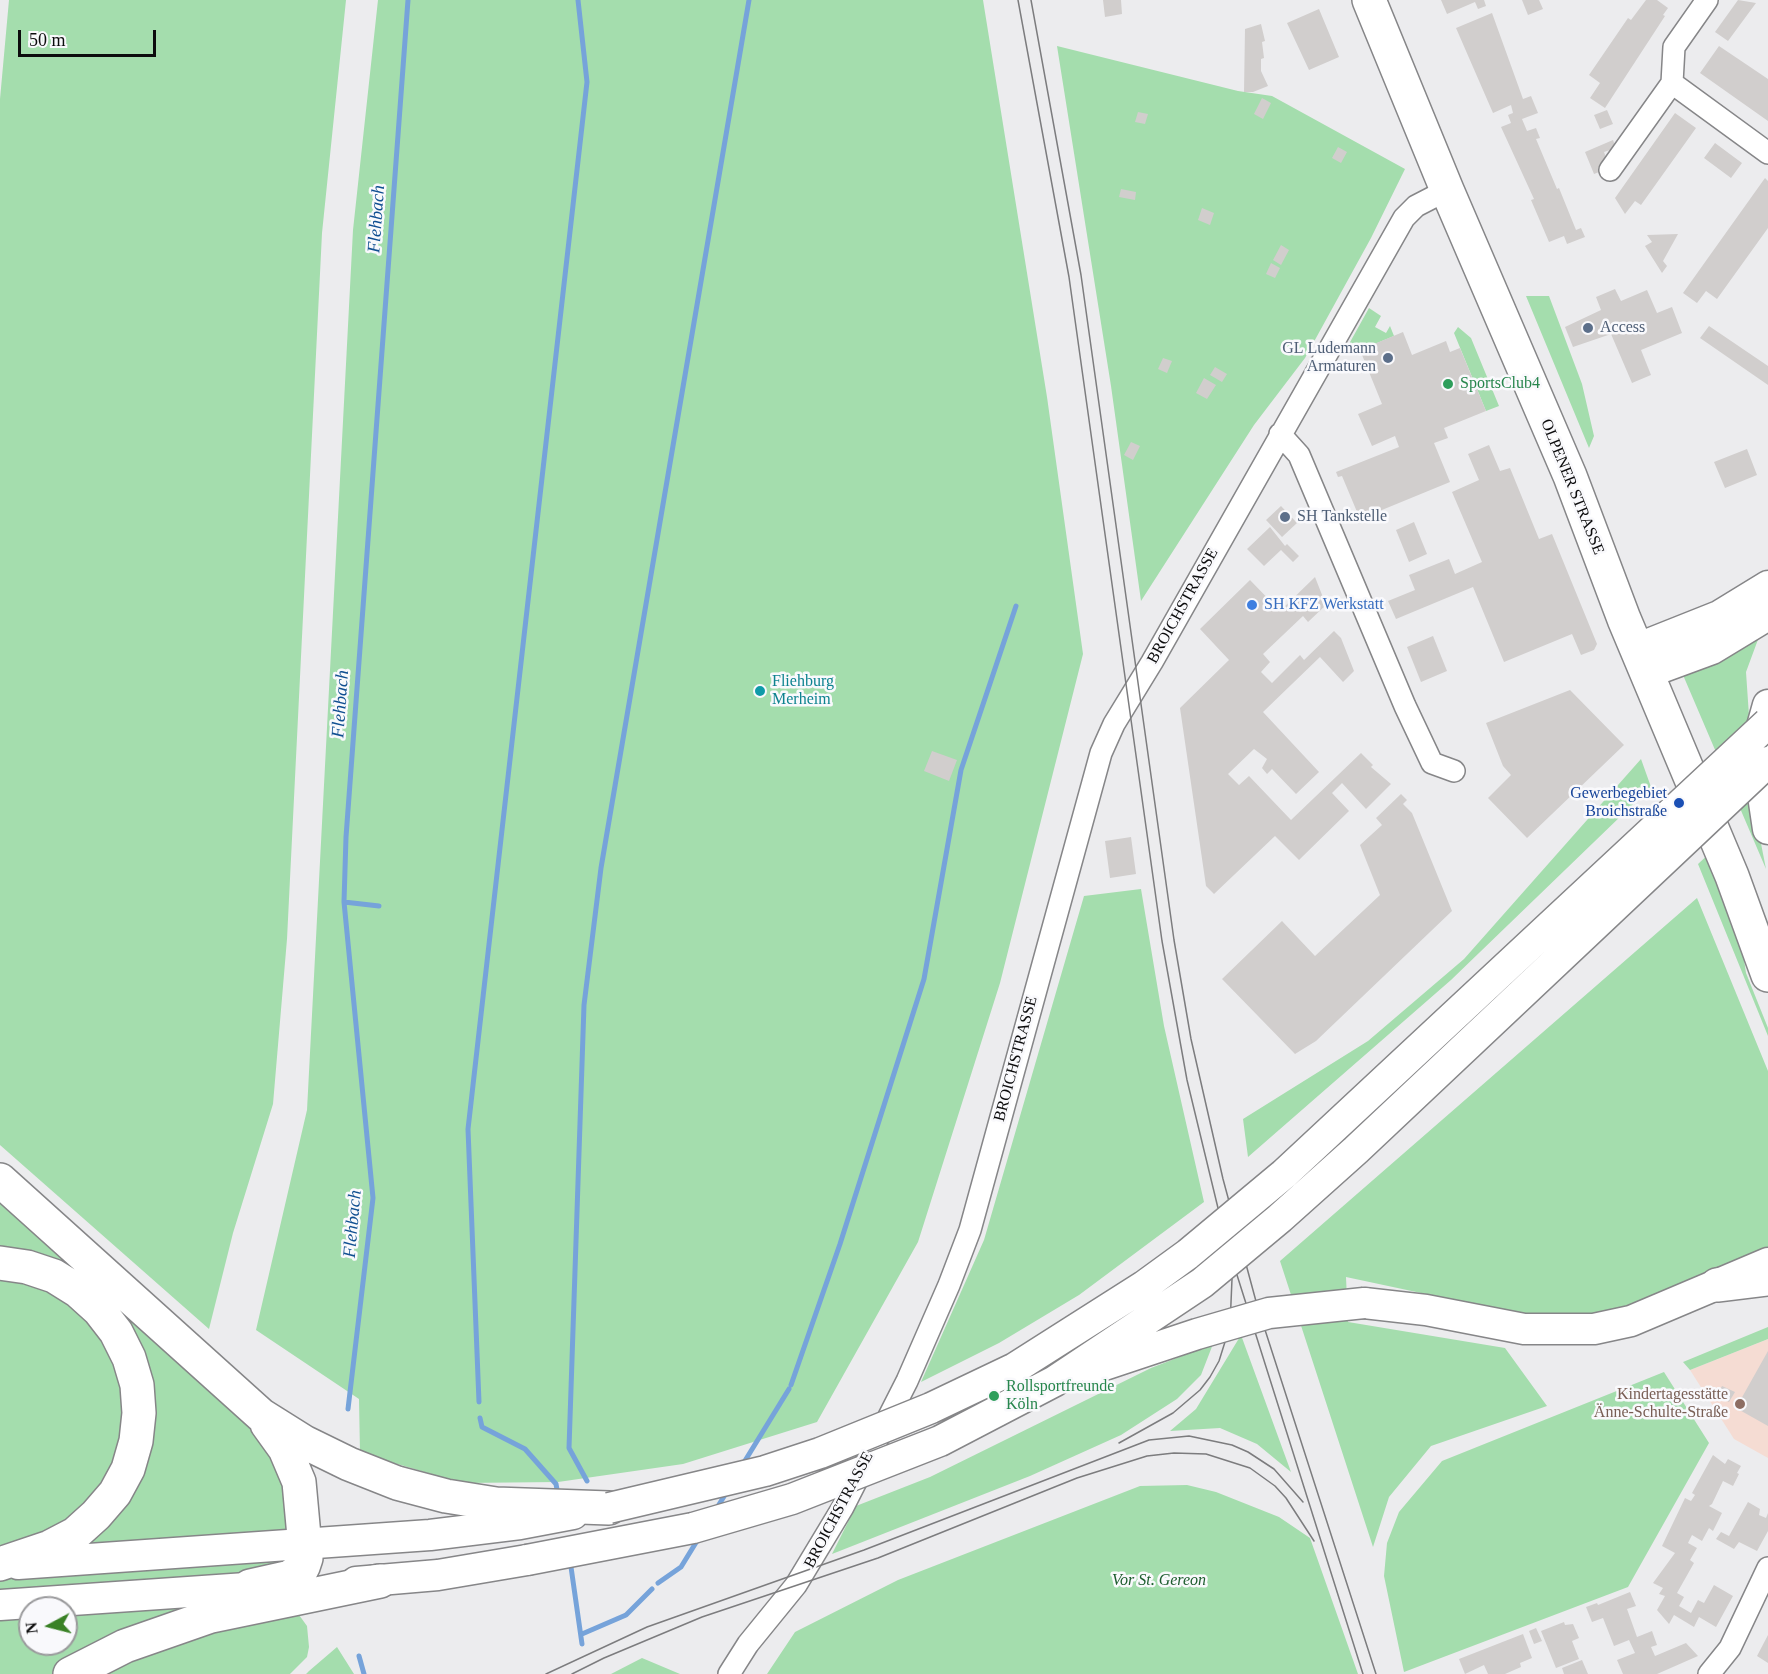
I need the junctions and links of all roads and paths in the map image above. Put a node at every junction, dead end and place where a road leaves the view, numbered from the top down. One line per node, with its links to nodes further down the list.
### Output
1 (1369, 0): 6 (main road, OLPENER STRASSE)
2 (1707, 0): 3 (street)
3 (1672, 83): 4 (street); 5 (street)
4 (1768, 153)
5 (1610, 170)
6 (1447, 190): 7 (street, BROICHSTRASSE); 10 (main road, OLPENER STRASSE)
7 (1280, 434): 14 (street); 34 (street, BROICHSTRASSE)
8 (1768, 586): 10 (main road)
9 (1768, 615): 10 (main road)
10 (1642, 661): 16 (main road, OLPENER STRASSE)
11 (1768, 705): 15 (main road)
12 (1768, 723): 24 (main road, bridge)
13 (1768, 762): 22 (main road, bridge)
14 (1454, 771)
15 (1768, 829)
16 (1768, 975)
17 (0, 1180): 23 (main road)
18 (0, 1263): 27 (main road)
19 (1768, 1263): 21 (main road)
20 (1768, 1279): 21 (main road)
21 (1717, 1285): 22 (main road, bridge)
22 (1055, 1381): 29 (main road, bridge)
23 (261, 1415): 25 (main road); 26 (main road)
24 (609, 1508): 25 (main road)
25 (519, 1515): 26 (main road)
26 (307, 1545): 27 (main road); 30 (main road)
27 (0, 1564)
28 (1768, 1568): 32 (street)
29 (380, 1581): 30 (main road); 33 (main road)
30 (243, 1587): 31 (main road)
31 (0, 1605)
32 (1720, 1670)
33 (70, 1674)
34 (729, 1674)

